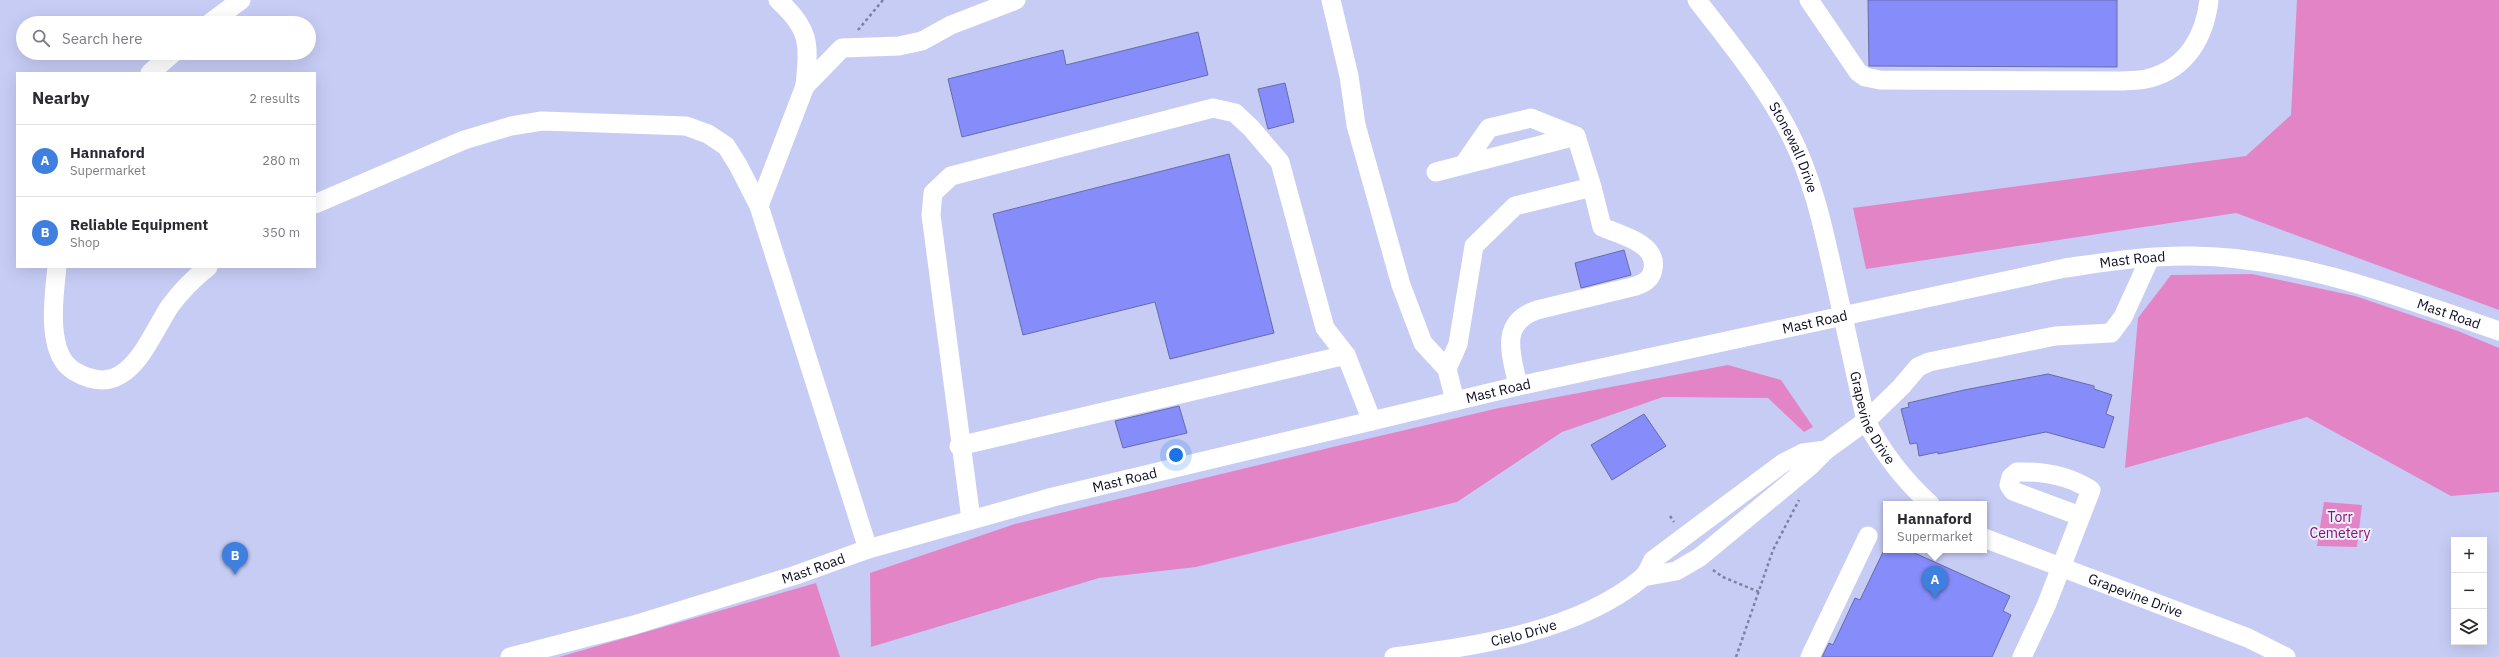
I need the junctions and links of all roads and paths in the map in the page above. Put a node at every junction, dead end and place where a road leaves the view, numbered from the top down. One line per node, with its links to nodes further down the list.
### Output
1 (241, 0): 9 (street)
2 (778, 0): 13 (street)
3 (883, 0): 10 (path)
4 (1016, 0): 10 (street)
5 (1331, 0): 26 (street)
6 (1697, 0): 23 (street, Stonewall Drive)
7 (1810, 0): 8 (street)
8 (2209, 0)
9 (219, 16)
10 (842, 48): 13 (street)
11 (165, 60): 12 (street)
12 (151, 72)
13 (805, 86): 19 (street)
14 (1576, 136): 15 (street); 15 (street); 17 (street)
15 (1464, 164): 16 (street)
16 (1436, 172)
17 (1592, 187): 26 (street); 27 (street)
18 (316, 204): 19 (street)
19 (759, 206): 38 (street)
20 (2150, 258): 23 (street, Mast Road); 24 (street, Mast Road); 30 (street, Cielo Drive)
21 (57, 268): 22 (street)
22 (207, 268)
23 (1843, 316): 27 (street, Mast Road); 30 (street, Grapevine Drive)
24 (2499, 331)
25 (1346, 355): 29 (street); 31 (street); 31 (street)
26 (1447, 369): 28 (street)
27 (1518, 386): 28 (street, Mast Road)
28 (1455, 401): 29 (street, Mast Road)
29 (1372, 421): 35 (street, Mast Road)
30 (1866, 421): 33 (street, Grapevine Drive); 44 (street, Cielo Drive)
31 (960, 446): 35 (street)
32 (1803, 493): 41 (path)
33 (1927, 501)
34 (2080, 516): 39 (street)
35 (971, 519): 38 (street, Mast Road)
36 (1868, 536): 46 (street)
37 (1987, 539): 39 (street, Grapevine Drive)
38 (868, 549): 43 (street, Mast Road)
39 (2062, 567): 42 (street, Grapevine Drive); 47 (street)
40 (1711, 569): 41 (path)
41 (1759, 592): 45 (path)
42 (2283, 656)
43 (510, 657)
44 (1394, 657)
45 (1736, 657)
46 (1810, 657)
47 (2022, 657)

